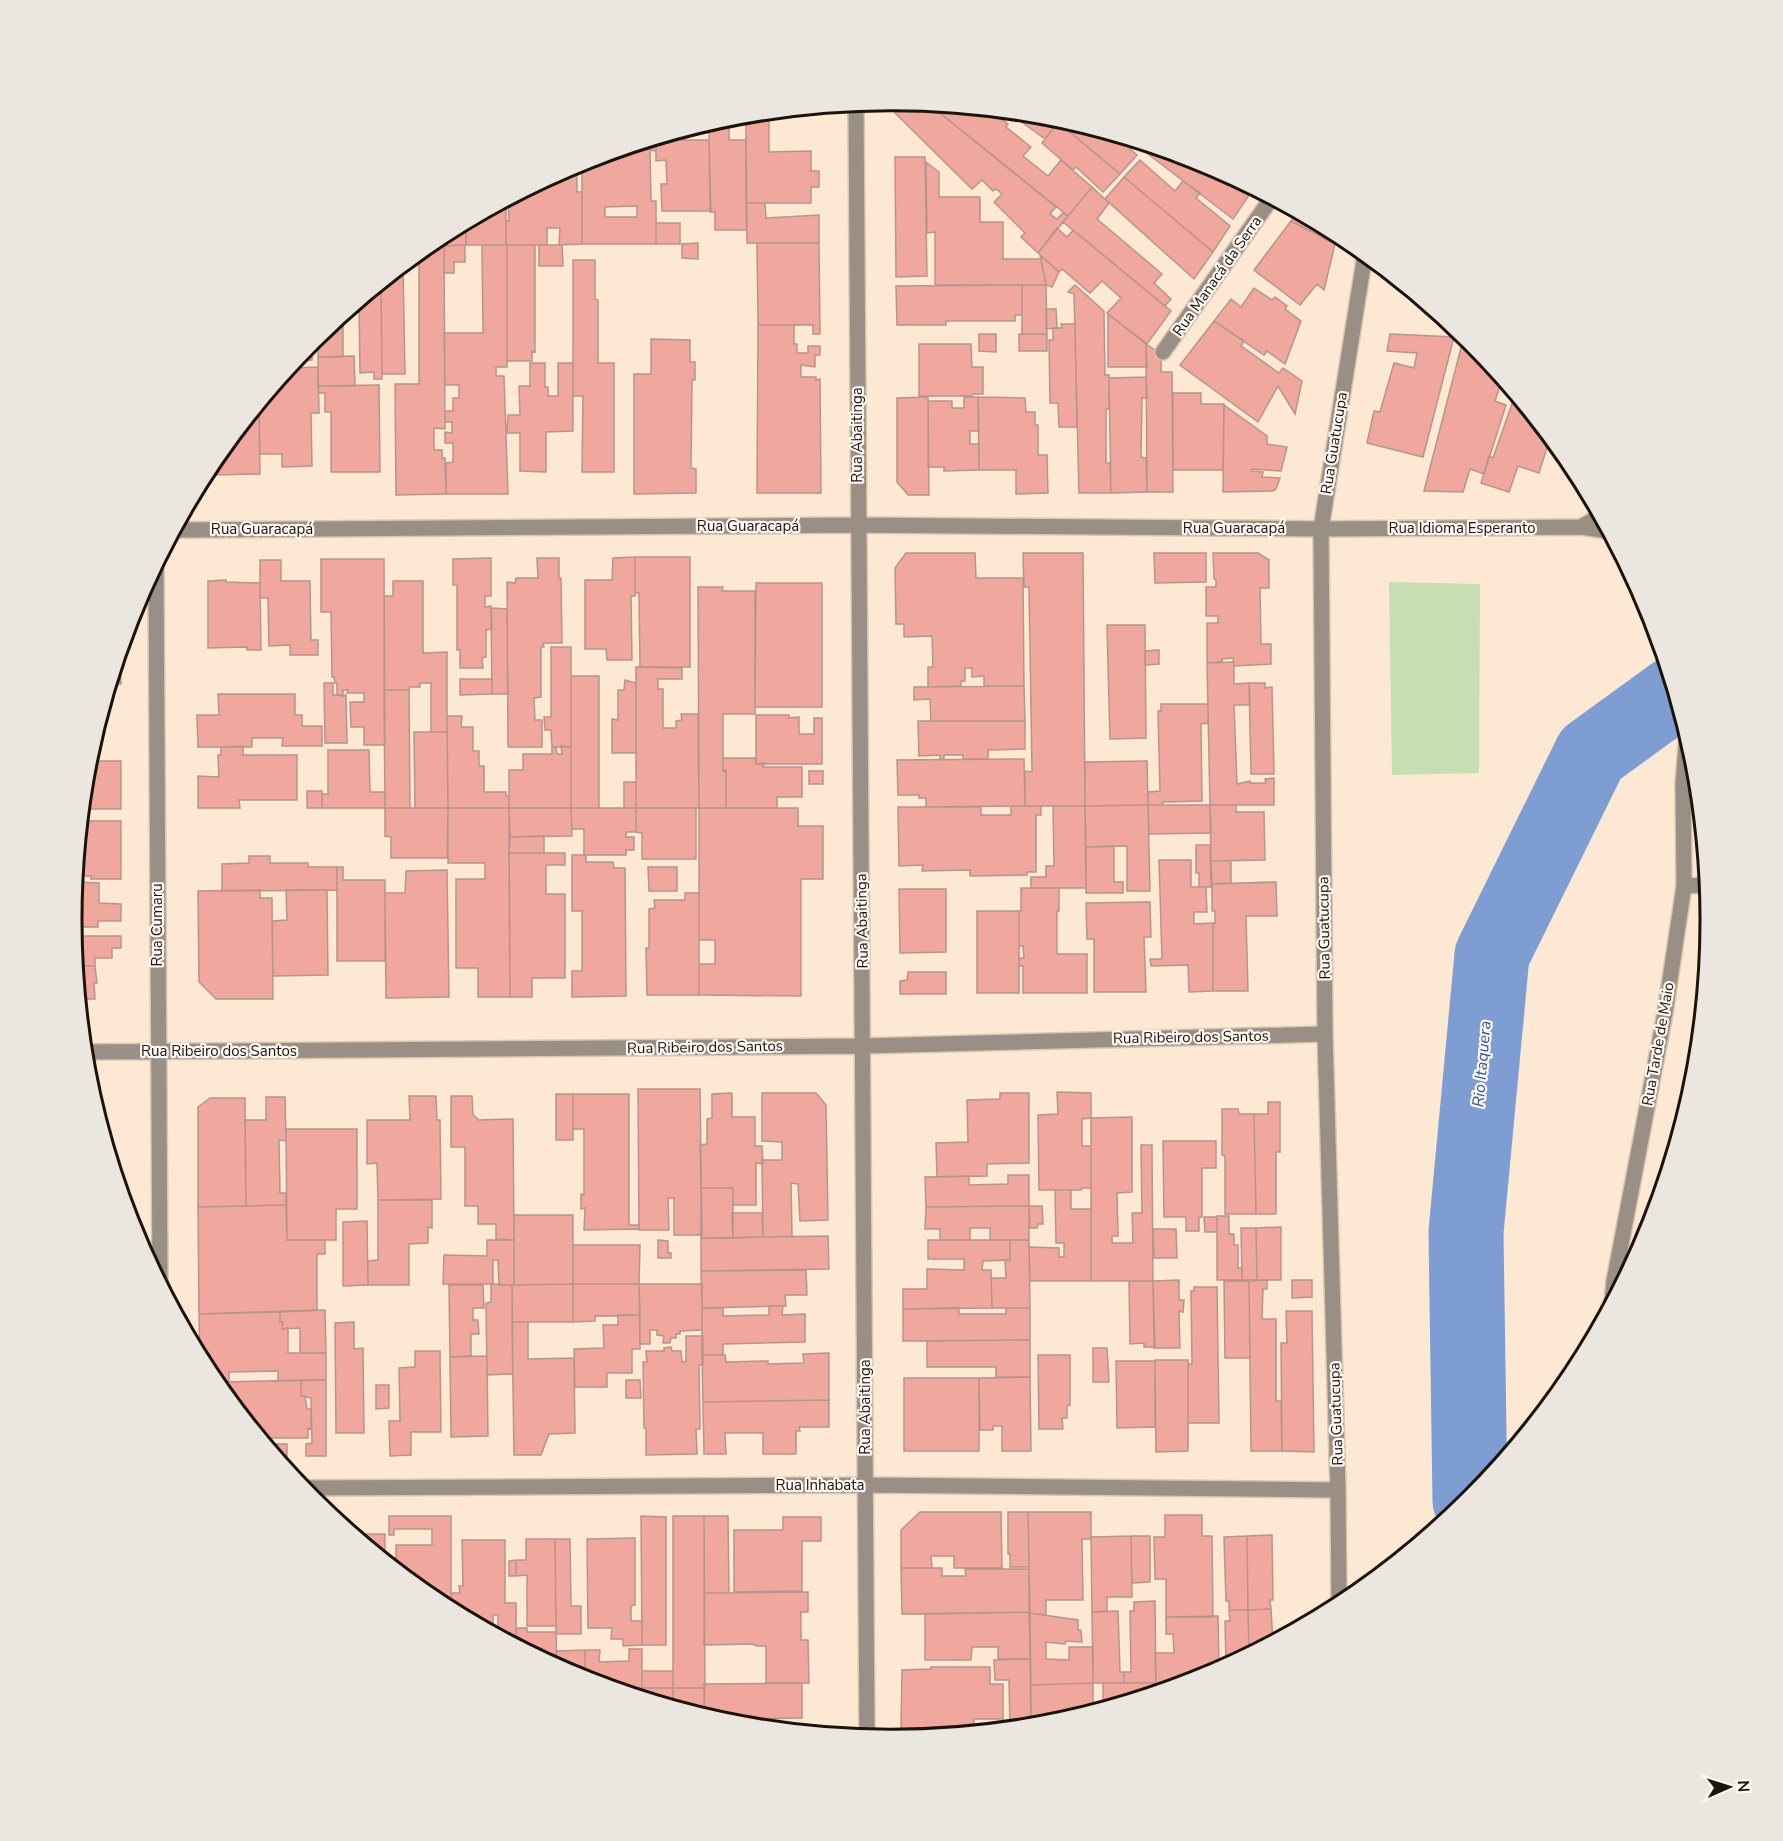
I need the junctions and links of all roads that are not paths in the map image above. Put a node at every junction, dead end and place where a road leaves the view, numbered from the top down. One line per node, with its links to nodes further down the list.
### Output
1 (856, 112): 6 (street, Rua Abaitinga)
2 (1267, 205): 4 (street, Rua Manacá da Serra)
3 (1363, 264): 8 (street, Rua Guatucupa)
4 (1163, 352)
5 (1594, 520): 7 (street, Rua Idioma Esperanto)
6 (858, 525): 8 (street, Rua Guaracapá); 9 (street, Rua Guaracapá); 16 (street, Rua Abaitinga)
7 (1581, 527): 8 (street, Rua Idioma Esperanto); 10 (street)
8 (1320, 529): 15 (street, Rua Guatucupa)
9 (184, 530)
10 (1599, 530)
11 (156, 585): 18 (street, Rua Cumaru)
12 (1684, 760): 14 (street, Rua Tarde de Maio)
13 (1699, 885): 14 (street)
14 (1684, 886): 20 (street, Rua Tarde de Maio)
15 (1325, 1034): 16 (street, Rua Ribeiro dos Santos); 23 (street, Rua Guatucupa)
16 (863, 1046): 18 (street, Rua Ribeiro dos Santos); 21 (street, Rua Abaitinga)
17 (94, 1052): 18 (street, Rua Ribeiro dos Santos)
18 (158, 1052): 19 (street, Rua Cumaru)
19 (160, 1265)
20 (1614, 1284)
21 (865, 1485): 22 (street, Rua Inhabata); 23 (street, Rua Inhabata); 25 (street, Rua Abaitinga)
22 (314, 1488)
23 (1338, 1490): 24 (street, Rua Guatucupa)
24 (1339, 1594)
25 (867, 1729)

